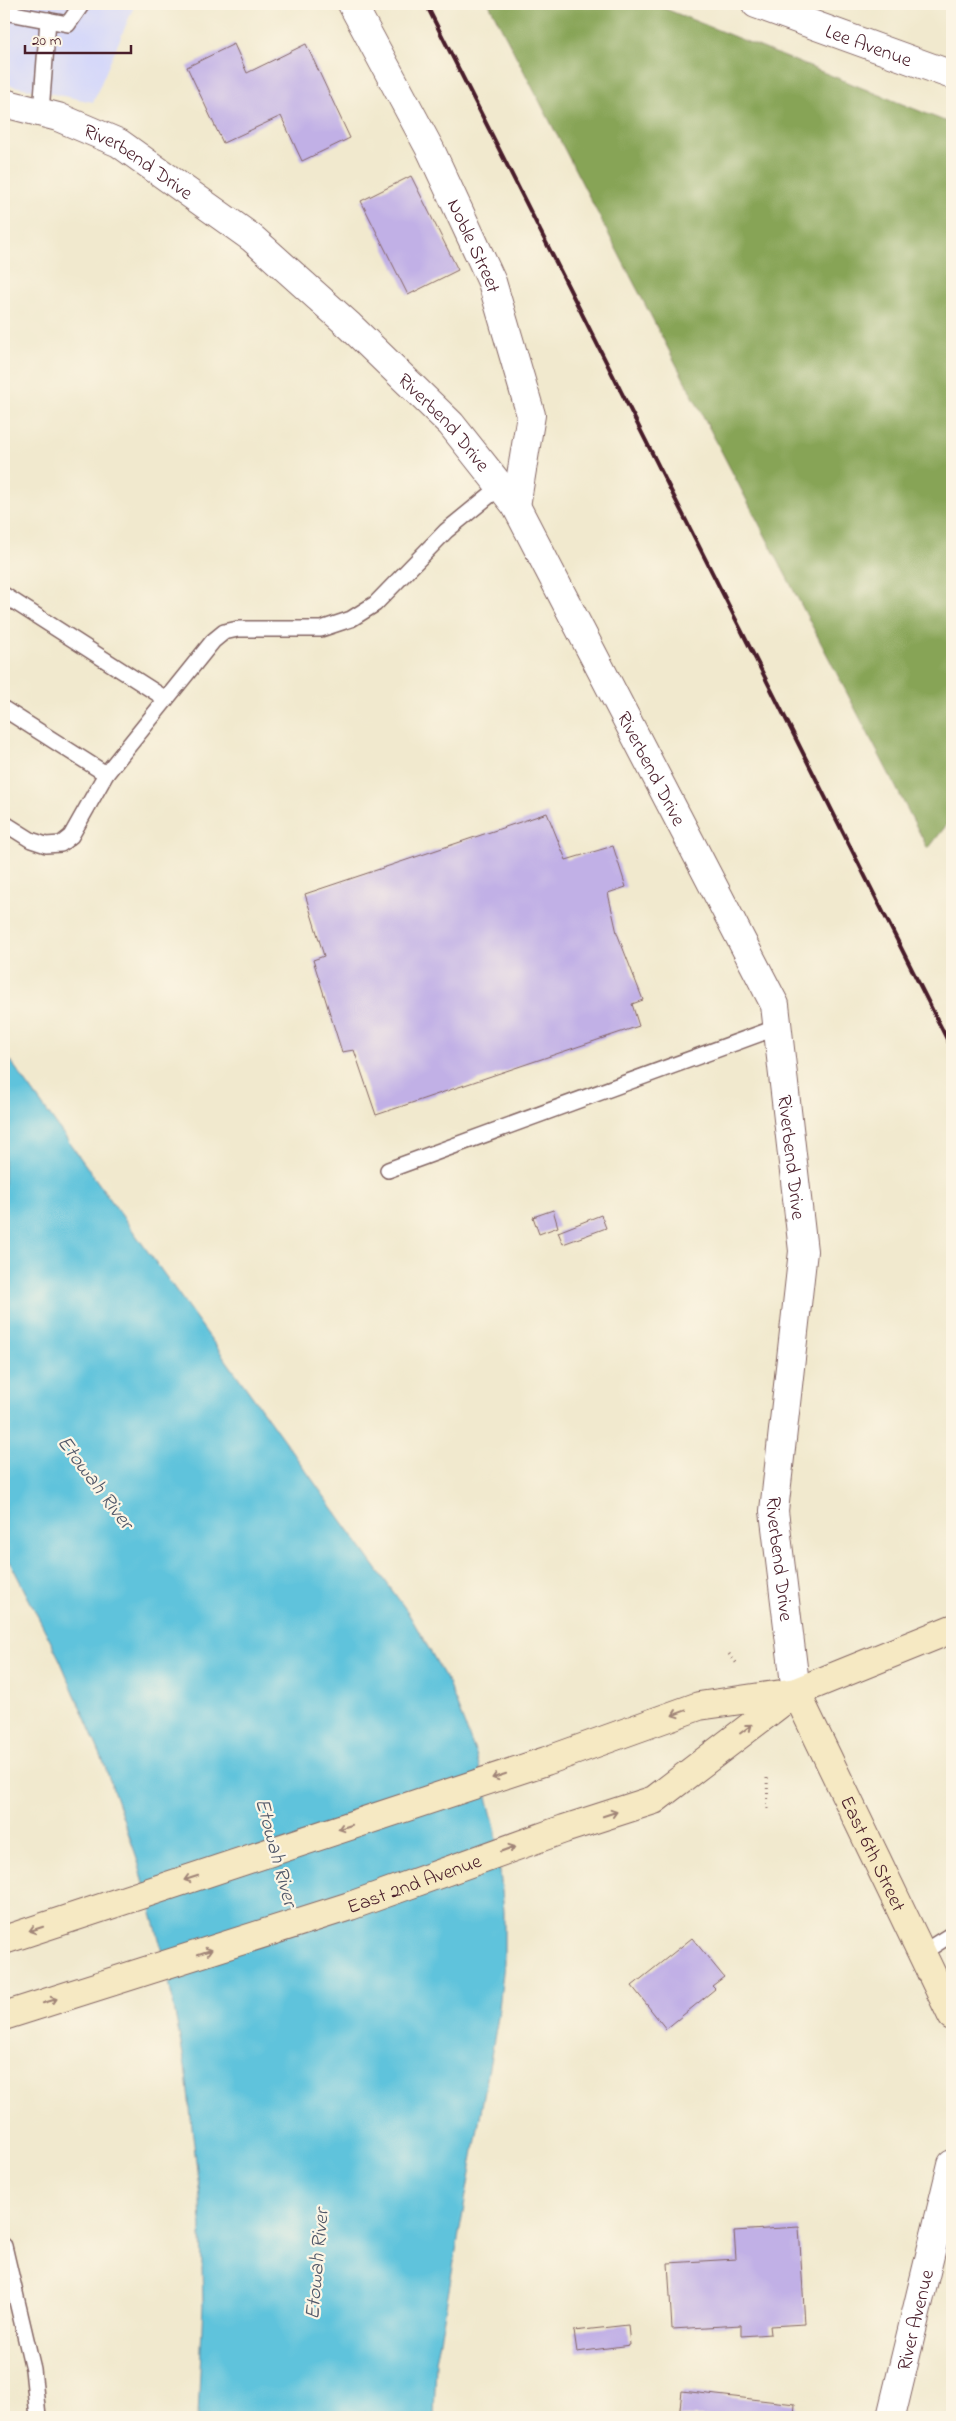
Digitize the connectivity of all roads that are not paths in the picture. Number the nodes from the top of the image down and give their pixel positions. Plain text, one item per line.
1 (82, 4) edge
2 (352, 4) edge
3 (756, 4) edge
4 (4, 12) edge
5 (48, 20) junction
6 (952, 75) edge
7 (4, 104) edge
8 (41, 112) junction
9 (509, 496) junction
10 (4, 595) edge
11 (166, 699) junction
12 (4, 709) edge
13 (106, 774) junction
14 (4, 823) edge
15 (778, 1027) junction
16 (388, 1170) dead end
17 (952, 1629) edge
18 (796, 1692) junction
19 (952, 1934) edge
20 (4, 1940) edge
21 (922, 1953) junction
22 (4, 2016) edge
23 (952, 2016) edge
24 (952, 2164) edge
25 (4, 2246) edge
26 (38, 2417) edge
27 (891, 2417) edge

1 - 5 lane
2 - 9 street, Noble Street
3 - 6 street, Lee Avenue
4 - 5 lane
5 - 8 lane
7 - 8 street, Riverbend Drive
8 - 9 street, Riverbend Drive
9 - 11 lane
9 - 15 street, Riverbend Drive
10 - 11 lane
11 - 13 lane
12 - 13 lane
13 - 14 lane
15 - 16 lane
15 - 18 street, Riverbend Drive
17 - 18 main road, East 2nd Avenue
18 -> 20 main road, East 2nd Avenue
18 - 21 main road, East 6th Street
22 -> 18 main road, East 2nd Avenue
19 - 21 lane
21 - 23 main road, East 6th Street
24 - 27 street, River Avenue
25 - 26 lane

